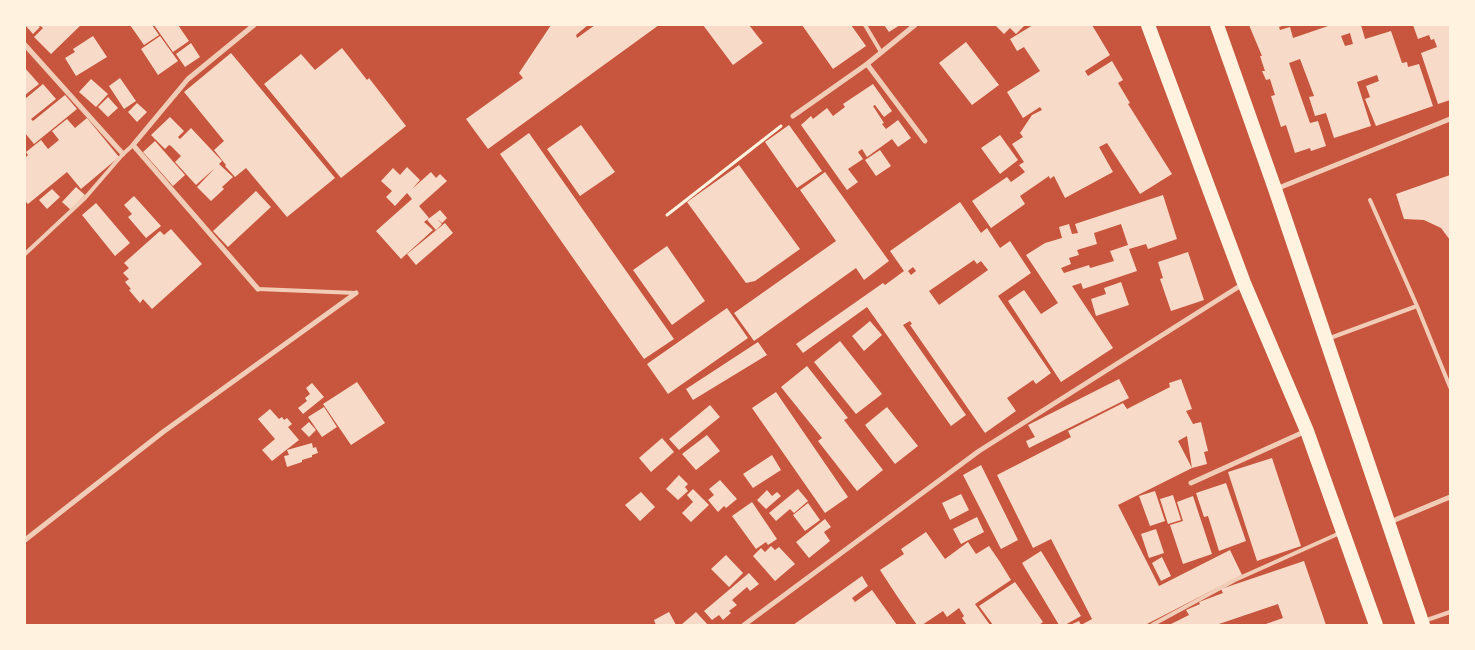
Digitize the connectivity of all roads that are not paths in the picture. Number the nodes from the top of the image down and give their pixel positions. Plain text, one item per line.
1 (254, 25) edge
2 (865, 25) edge
3 (915, 25) edge
4 (1148, 25) edge
5 (1218, 25) edge
6 (25, 45) edge
7 (881, 52) junction
8 (867, 64) junction
9 (793, 116) road end
10 (1450, 119) edge
11 (925, 141) dead end
12 (133, 145) junction
13 (123, 154) junction
14 (1275, 190) junction
15 (1370, 200) dead end
16 (25, 254) edge
17 (1244, 283) junction
18 (258, 289) joint
19 (356, 293) joint
20 (1417, 306) junction
21 (1325, 339) junction
22 (1450, 387) edge
23 (1307, 431) junction
24 (1191, 483) dead end
25 (1450, 497) edge
26 (1387, 523) junction
27 (1342, 532) junction
28 (25, 540) edge
29 (1450, 612) edge
30 (1422, 623) edge
31 (744, 625) edge
32 (1152, 625) edge
33 (1376, 625) edge

1 - 12 street
2 - 7 lane
3 - 7 street
4 - 17 highway
5 - 14 highway
6 - 13 street
7 - 8 street
8 - 9 street
8 - 11 street
10 - 14 street
12 - 13 lane
12 - 18 street
13 - 16 lane
14 - 21 highway
15 - 20 lane
17 - 23 highway
17 - 31 street
18 - 19 lane
19 - 28 street
20 - 21 lane
20 - 22 lane
21 - 26 highway
23 - 24 street
23 - 27 highway
25 - 26 street
26 - 30 highway
27 - 32 lane
27 - 33 highway
29 - 30 lane

